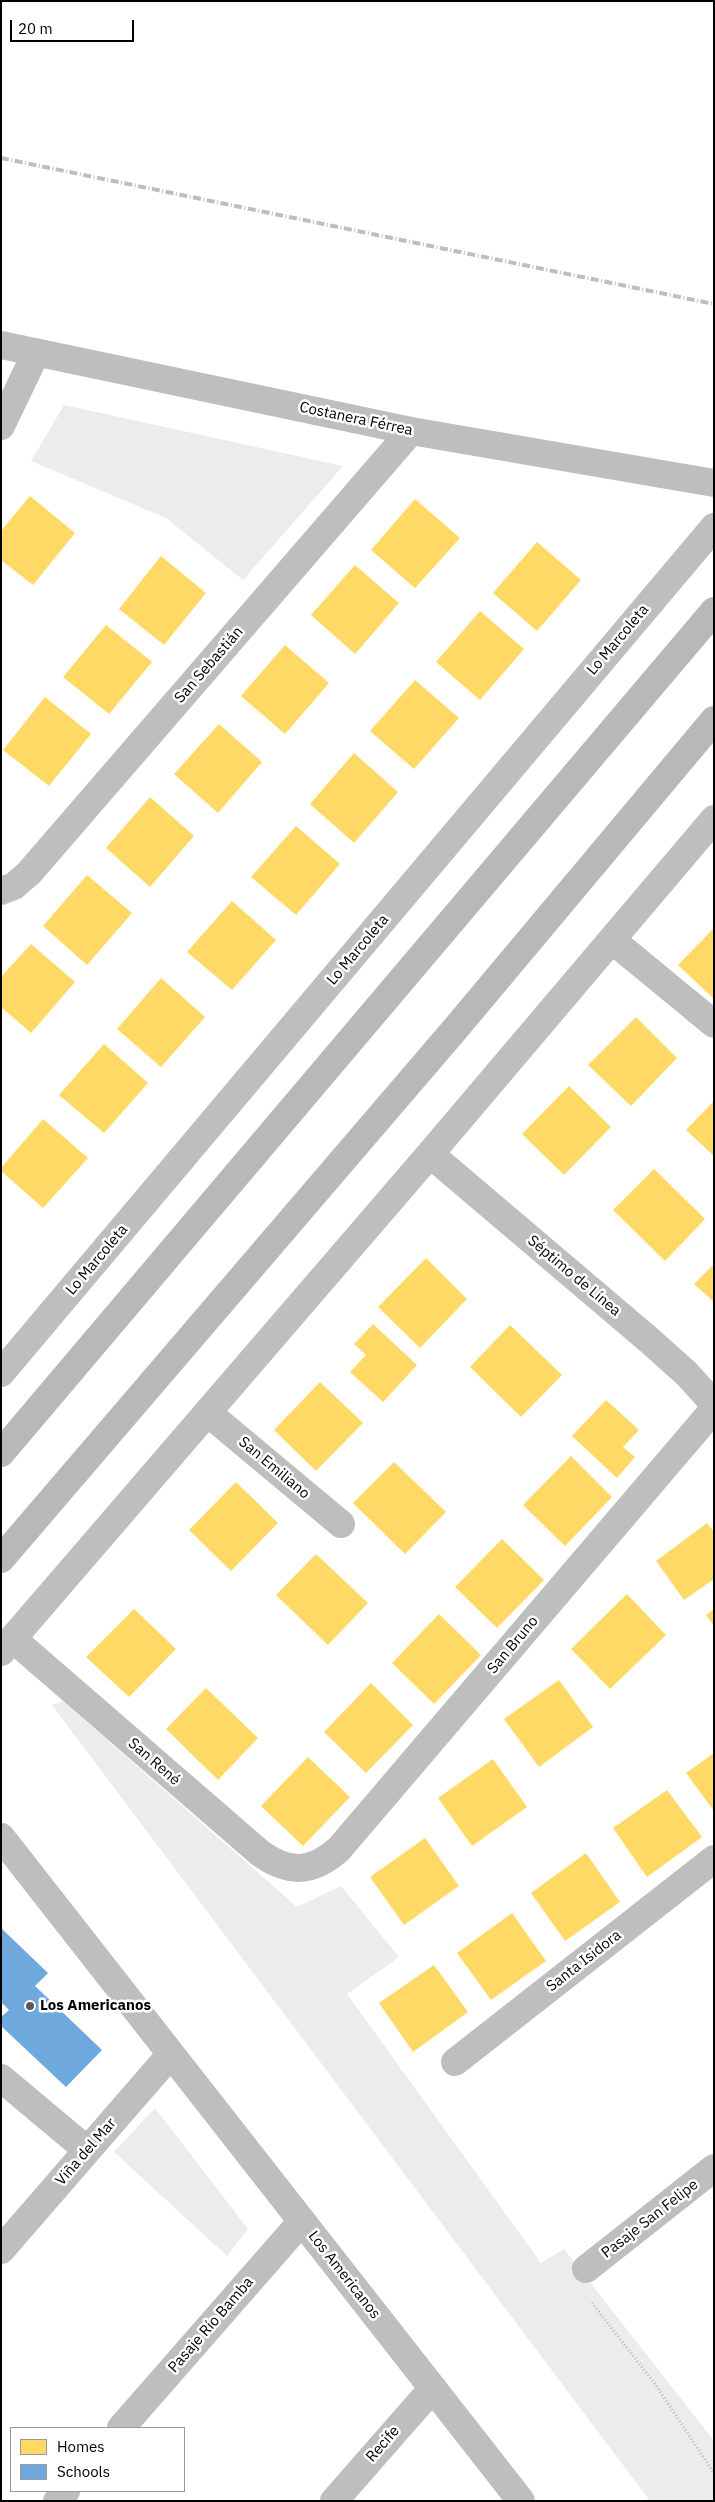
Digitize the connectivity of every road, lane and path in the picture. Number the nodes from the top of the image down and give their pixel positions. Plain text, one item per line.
1 (1, 345) edge
2 (36, 353) junction
3 (1, 426) edge
4 (411, 431) junction
5 (714, 483) edge
6 (714, 527) edge
7 (714, 611) edge
8 (714, 720) edge
9 (714, 819) edge
10 (1, 891) edge
11 (612, 940) junction
12 (714, 1024) edge
13 (430, 1154) junction
14 (1, 1373) edge
15 (714, 1404) edge
16 (714, 1409) edge
17 (208, 1413) junction
18 (1, 1453) edge
19 (341, 1524) dead end
20 (1, 1559) edge
21 (7, 1646) edge
22 (1, 1837) edge
23 (714, 1859) edge
24 (303, 1868) joint
25 (171, 2054) junction
26 (455, 2062) dead end
27 (1, 2078) edge
28 (87, 2150) junction
29 (714, 2168) edge
30 (302, 2221) junction
31 (1, 2250) edge
32 (586, 2269) joint
33 (433, 2388) junction
34 (122, 2427) edge
35 (714, 2473) edge
36 (334, 2501) edge
37 (521, 2501) edge

1 - 2 street, Costanera Férrea
2 - 3 street
2 - 4 street, Costanera Férrea
4 - 5 street, Costanera Férrea
4 - 10 street, San Sebastián
6 - 14 street, Lo Marcoleta
7 - 18 main road
8 - 20 main road
9 - 11 street
11 - 12 street
11 - 13 street
13 - 15 street, Séptimo de Línea
13 - 17 street
16 - 24 street, San Bruno
17 - 19 street, San Emiliano
17 - 21 street
21 - 24 street, San René
22 - 25 street, Los Americanos
23 - 26 street, Santa Isidora
25 - 28 street, Viña del Mar
25 - 30 street, Los Americanos
27 - 28 street
28 - 31 street, Viña del Mar
29 - 32 street, Pasaje San Felipe
30 - 33 street, Los Americanos
30 - 34 street, Pasaje Río Bamba
32 - 35 path
33 - 36 street, Recife
33 - 37 street, Los Americanos

